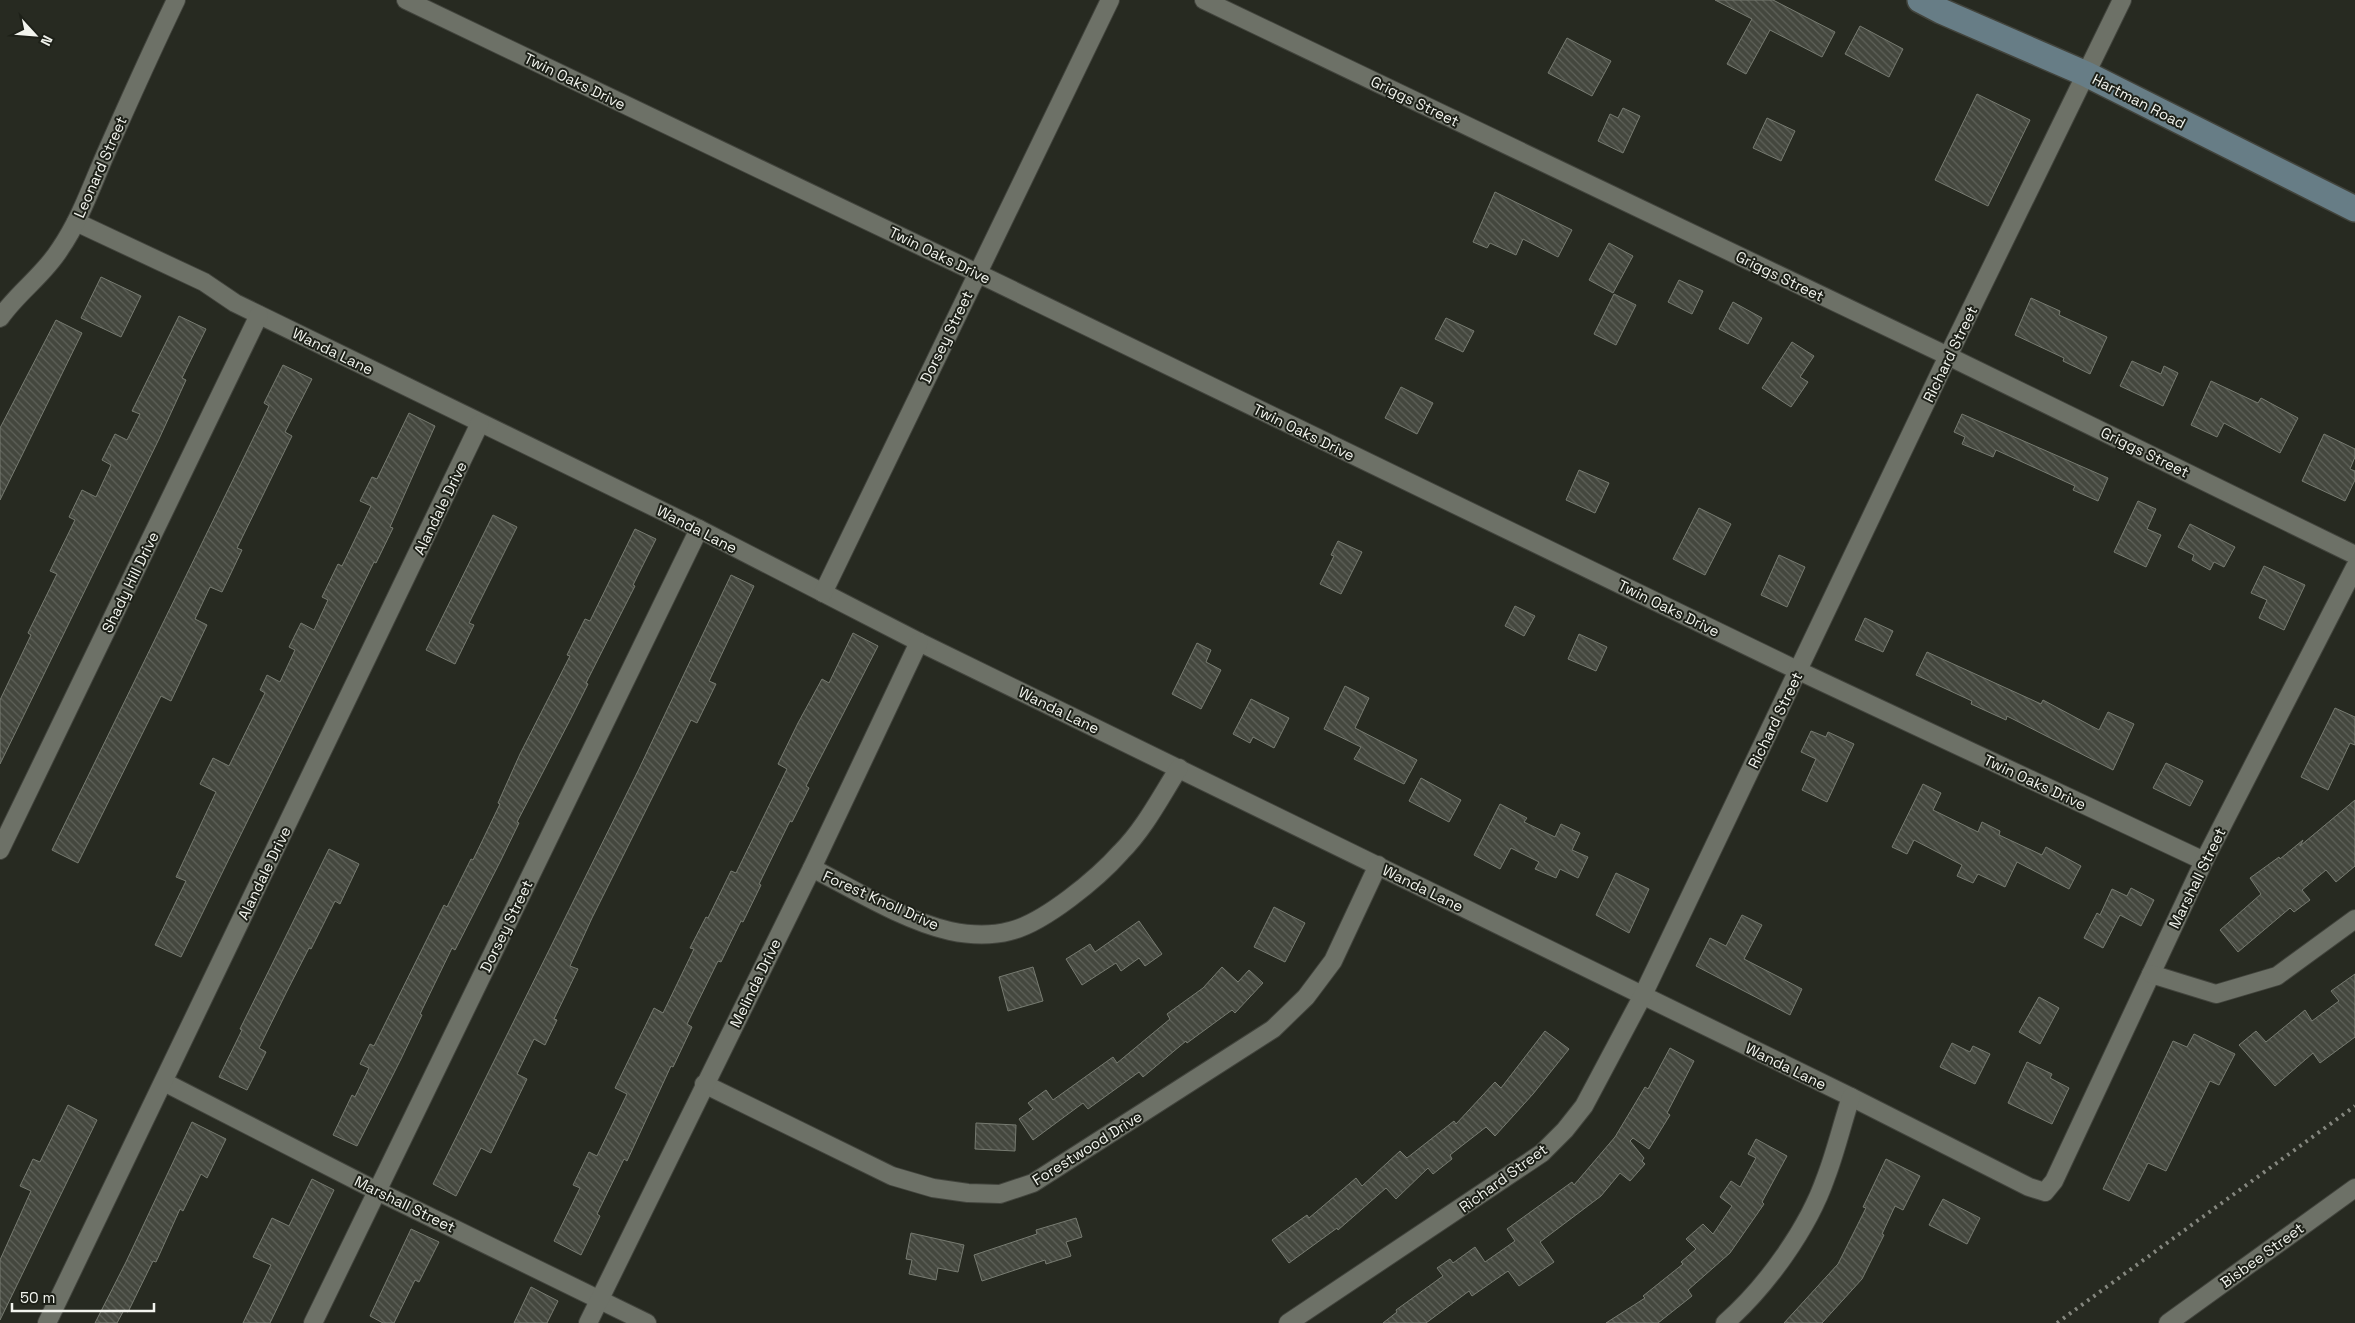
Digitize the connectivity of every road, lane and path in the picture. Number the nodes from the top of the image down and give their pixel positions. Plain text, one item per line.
1 (176, 0) edge
2 (406, 0) edge
3 (1110, 0) edge
4 (1204, 0) edge
5 (1920, 0) edge
6 (2122, 0) edge
7 (2086, 74) junction
8 (2355, 209) edge
9 (76, 222) junction
10 (977, 273) junction
11 (259, 314) junction
12 (0, 318) edge
13 (1948, 356) junction
14 (480, 423) junction
15 (699, 529) junction
16 (2355, 554) edge
17 (2355, 567) edge
18 (823, 593) junction
19 (919, 642) junction
20 (1799, 671) junction
21 (1179, 768) junction
22 (0, 850) edge
23 (2204, 861) junction
24 (1378, 865) junction
25 (812, 868) junction
26 (2355, 919) edge
27 (2151, 974) junction
28 (1642, 997) junction
29 (164, 1082) junction
30 (704, 1084) junction
31 (1850, 1097) junction
32 (2355, 1188) edge
33 (376, 1191) junction
34 (2045, 1192) joint
35 (599, 1300) junction
36 (47, 1323) edge
37 (313, 1323) edge
38 (588, 1323) edge
39 (647, 1323) edge
40 (1288, 1323) edge
41 (1725, 1323) edge
42 (2168, 1323) edge

1 - 9 street, Leonard Street
2 - 10 street, Twin Oaks Drive
3 - 10 street, Dorsey Street
4 - 13 street, Griggs Street
5 - 7 street, Hartman Road
6 - 7 street, Richard Street
7 - 8 street, Hartman Road
7 - 13 street, Richard Street
9 - 11 street, Wanda Lane
9 - 12 street, Leonard Street
10 - 18 street, Dorsey Street
10 - 20 street, Twin Oaks Drive
11 - 14 street, Wanda Lane
11 - 22 street, Shady Hill Drive
13 - 16 street, Griggs Street
13 - 20 street, Richard Street
14 - 15 street, Wanda Lane
14 - 29 street, Alandale Drive
15 - 18 street, Wanda Lane
15 - 33 street, Dorsey Street
17 - 23 street, Marshall Street
18 - 19 street, Wanda Lane
19 - 21 street, Wanda Lane
19 - 25 street, Melinda Drive
20 - 23 street, Twin Oaks Drive
20 - 28 street, Richard Street
21 - 24 street, Wanda Lane
21 - 25 street, Forest Knoll Drive
23 - 27 street, Marshall Street
24 - 28 street, Wanda Lane
24 - 30 street, Forestwood Drive
25 - 30 street, Melinda Drive
26 - 27 street
27 - 34 street, Marshall Street
28 - 31 street, Wanda Lane
28 - 40 street, Richard Street
29 - 33 street, Marshall Street
29 - 36 street, Alandale Drive
30 - 35 street, Melinda Drive
31 - 34 street, Wanda Lane
31 - 41 street
32 - 42 street, Bisbee Street
33 - 35 street, Marshall Street
33 - 37 street, Dorsey Street
35 - 38 street, Melinda Drive
35 - 39 street, Marshall Street

